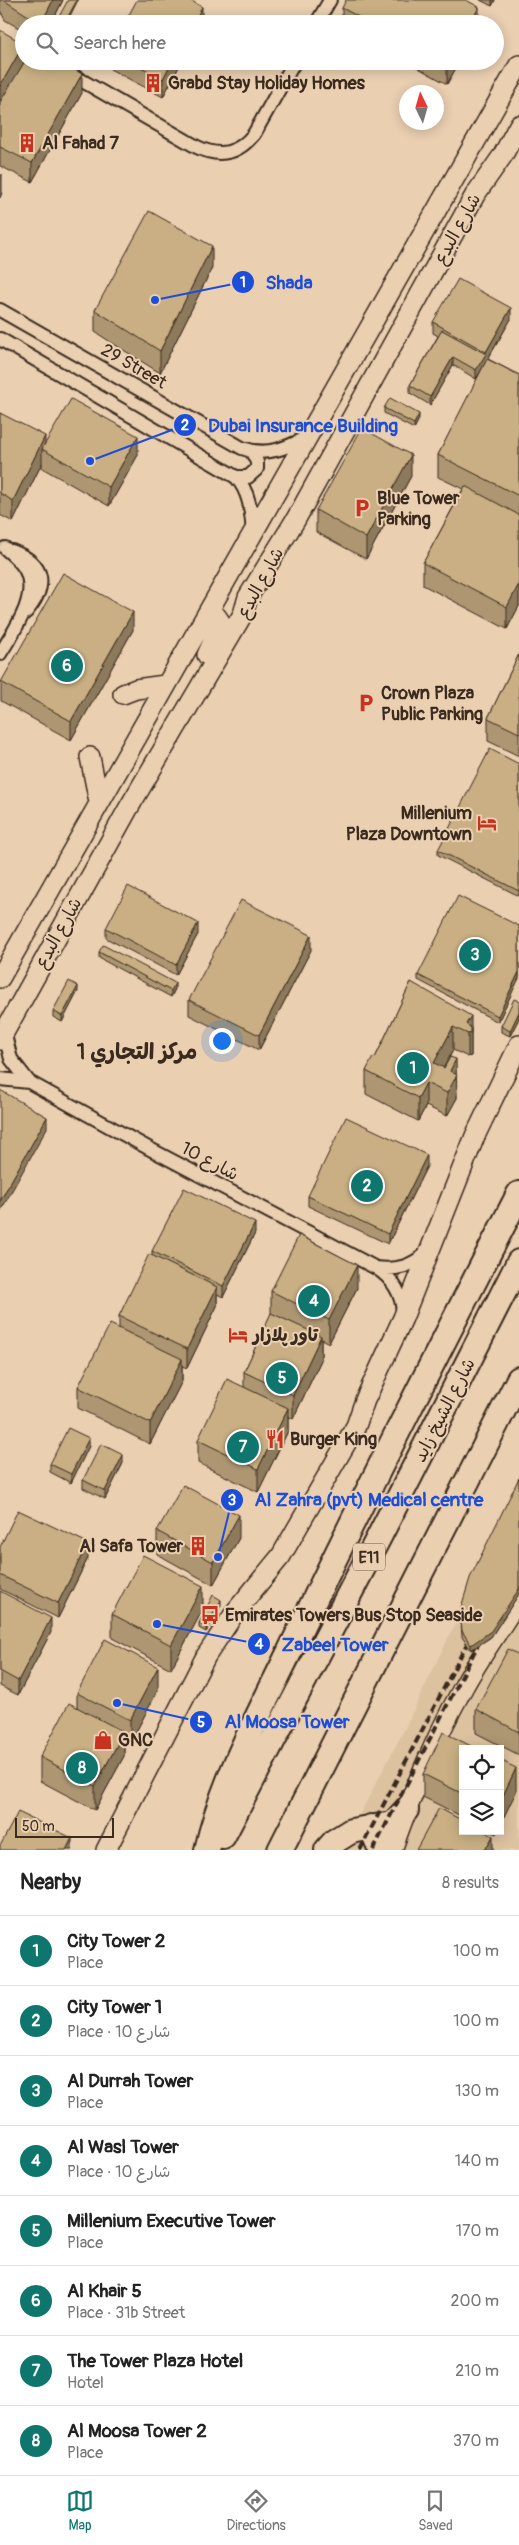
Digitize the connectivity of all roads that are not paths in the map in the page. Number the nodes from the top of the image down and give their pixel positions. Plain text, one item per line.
1 (330, 0) edge
2 (321, 15) edge
3 (519, 65) edge
4 (64, 70) edge
5 (290, 70) edge
6 (519, 125) edge
7 (0, 310) edge
8 (0, 339) edge
9 (308, 437) junction
10 (252, 452) junction
11 (236, 477) junction
12 (253, 532) junction
13 (2, 547) edge
14 (209, 614) junction
15 (0, 654) edge
16 (203, 679) junction
17 (165, 686) junction
18 (123, 694) dead end
19 (90, 757) dead end
20 (100, 802) junction
21 (0, 978) edge
22 (2, 1036) edge
23 (519, 1045) edge
24 (0, 1079) edge
25 (29, 1082) junction
26 (519, 1194) edge
27 (431, 1249) junction
28 (519, 1262) edge
29 (376, 1268) junction
30 (403, 1318) junction
31 (519, 1379) edge
32 (519, 1598) edge
33 (406, 1810) junction
34 (371, 1828) junction
35 (106, 1850) edge
36 (207, 1850) edge
37 (215, 1850) edge
38 (280, 1850) edge
39 (327, 1850) edge
40 (381, 1850) edge
41 (392, 1850) edge

1 - 2 street
3 - 9 main road, شارع البدع
4 - 5 street
6 - 16 main road, شارع البدع
7 - 10 street, 29 Street
8 - 11 street
9 - 10 street
9 - 12 main road, شارع البدع
10 - 11 street
11 - 12 street
12 - 14 main road, شارع البدع
13 - 15 street
14 - 16 main road
14 - 17 main road, شارع البدع
16 - 22 main road, شارع البدع
17 - 18 main road
17 - 20 main road, شارع البدع
19 - 20 main road
20 - 21 main road, شارع البدع
22 - 25 street, شارع 10
23 - 27 main road
24 - 25 street, شارع 10
25 - 29 street, شارع 10
26 - 36 highway
27 - 29 street, شارع 10
27 - 30 main road
28 - 37 highway, شارع الشيخ زايد / E11
29 - 30 street, شارع 10
30 - 35 main road
31 - 38 highway
32 - 33 main road
33 - 34 highway
33 - 41 main road
34 - 39 highway
34 - 40 highway

